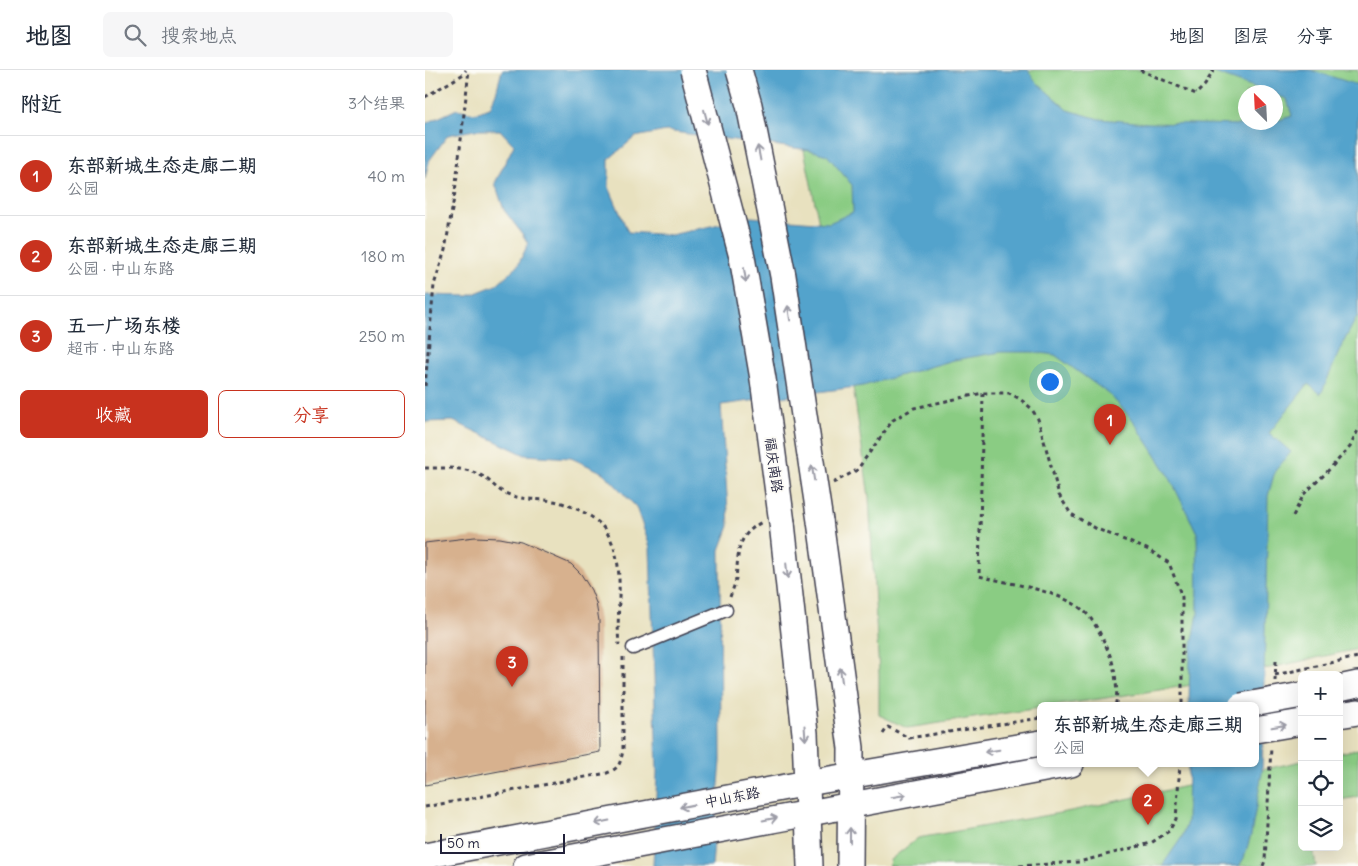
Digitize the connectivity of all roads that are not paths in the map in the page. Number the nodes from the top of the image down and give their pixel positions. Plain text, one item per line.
1 (693, 70) edge
2 (739, 70) edge
3 (726, 610) road end
4 (633, 648) dead end
5 (1358, 684) edge
6 (1343, 687) edge
7 (1298, 696) edge
8 (1259, 703) edge
9 (1358, 712) edge
10 (1343, 714) edge
11 (1298, 724) edge
12 (1263, 737) edge
13 (1037, 744) edge
14 (1054, 767) edge
15 (851, 776) junction
16 (807, 783) junction
17 (851, 804) junction
18 (808, 812) junction
19 (425, 856) edge
20 (526, 866) edge
21 (810, 866) edge
22 (850, 866) edge

1 -> 16 main road, 福庆南路, bridge
15 -> 2 main road, bridge
3 - 4 street
5 - 6 main road
7 - 8 main road, bridge
9 - 10 main road
12 -> 11 main road, bridge
13 -> 15 main road, 中山东路
17 -> 14 main road, 中山东路
15 - 16 main road, 中山东路
15 - 17 main road
16 - 18 main road, 福庆南路
16 -> 19 main road, 中山东路
17 - 18 main road, 中山东路
22 -> 17 main road
20 -> 18 main road, 中山东路
18 - 21 main road, 福庆南路

